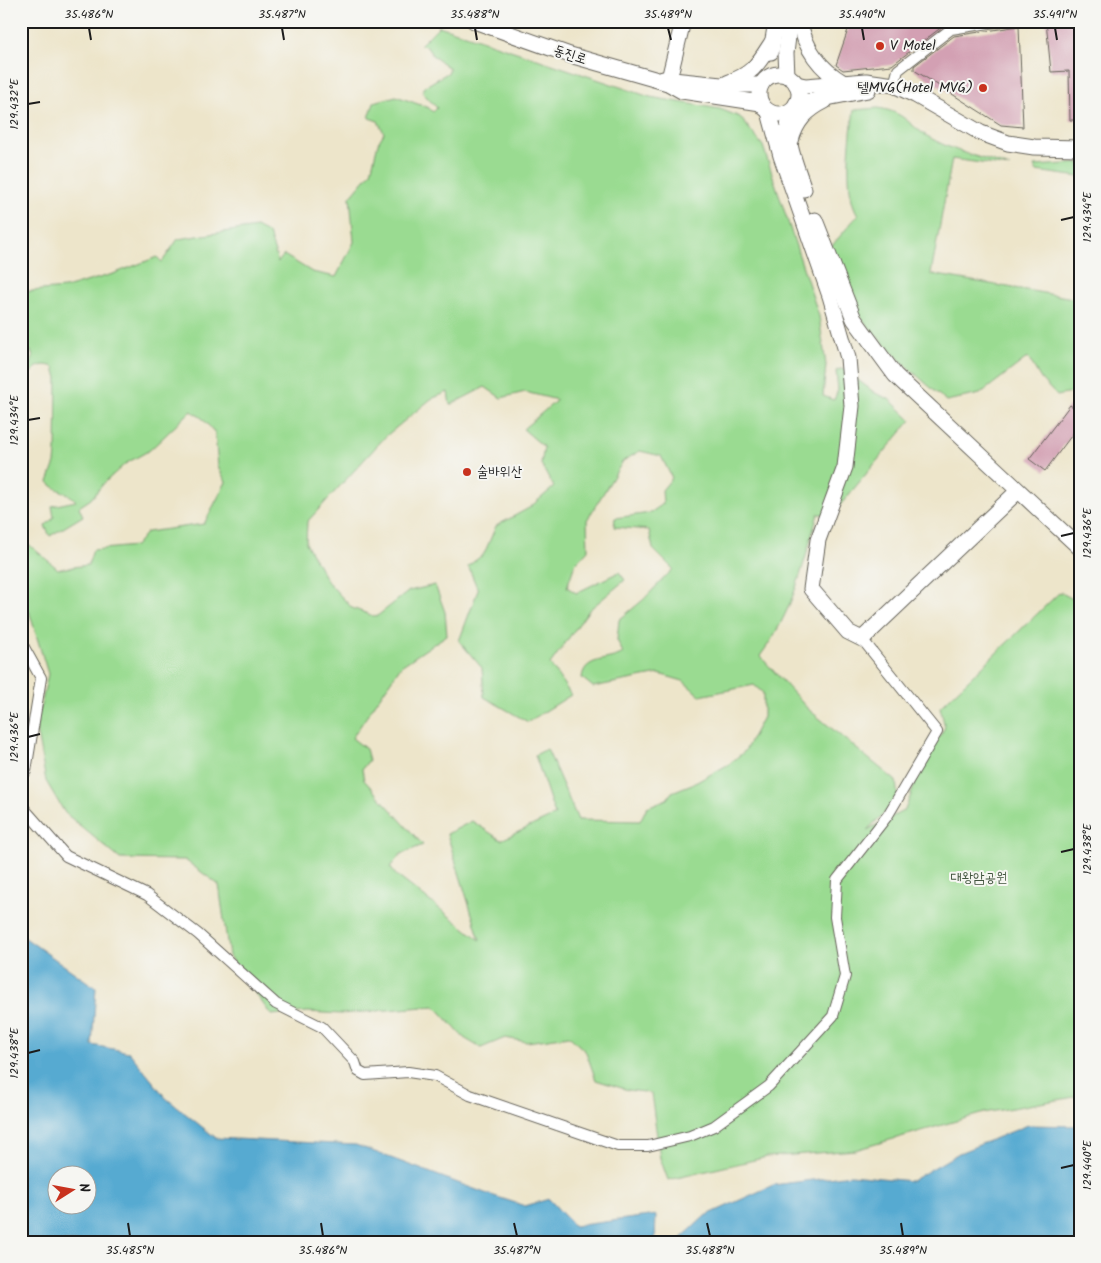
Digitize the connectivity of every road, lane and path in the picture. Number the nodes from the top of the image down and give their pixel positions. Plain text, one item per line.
1 (474, 21) edge
2 (683, 21) edge
3 (776, 21) edge
4 (790, 21) edge
5 (800, 21) edge
6 (1001, 21) edge
7 (952, 25) edge
8 (772, 42) junction
9 (664, 80) junction
10 (791, 80) junction
11 (764, 82) junction
12 (721, 85) junction
13 (886, 85) junction
14 (841, 89) junction
15 (765, 107) junction
16 (793, 107) junction
17 (789, 147) junction
18 (1080, 148) edge
19 (1018, 491) junction
20 (1080, 548) edge
21 (862, 639) junction
22 (21, 642) edge
23 (21, 778) edge
24 (21, 805) edge

1 - 9 street, 동진로
2 - 9 street
3 - 8 street
4 - 10 street
5 - 14 street
6 - 7 street
7 - 13 street
8 - 11 street
8 - 12 street
9 - 12 street
9 - 15 street
10 - 11 street
10 - 14 street
10 - 16 street
11 - 12 street
11 - 15 street
13 - 14 street
13 - 18 street
14 - 16 street
14 - 17 street
15 - 16 street
15 - 21 street
16 - 17 street
17 - 19 street
19 - 20 street
19 - 21 street
21 - 24 street
22 - 23 street

